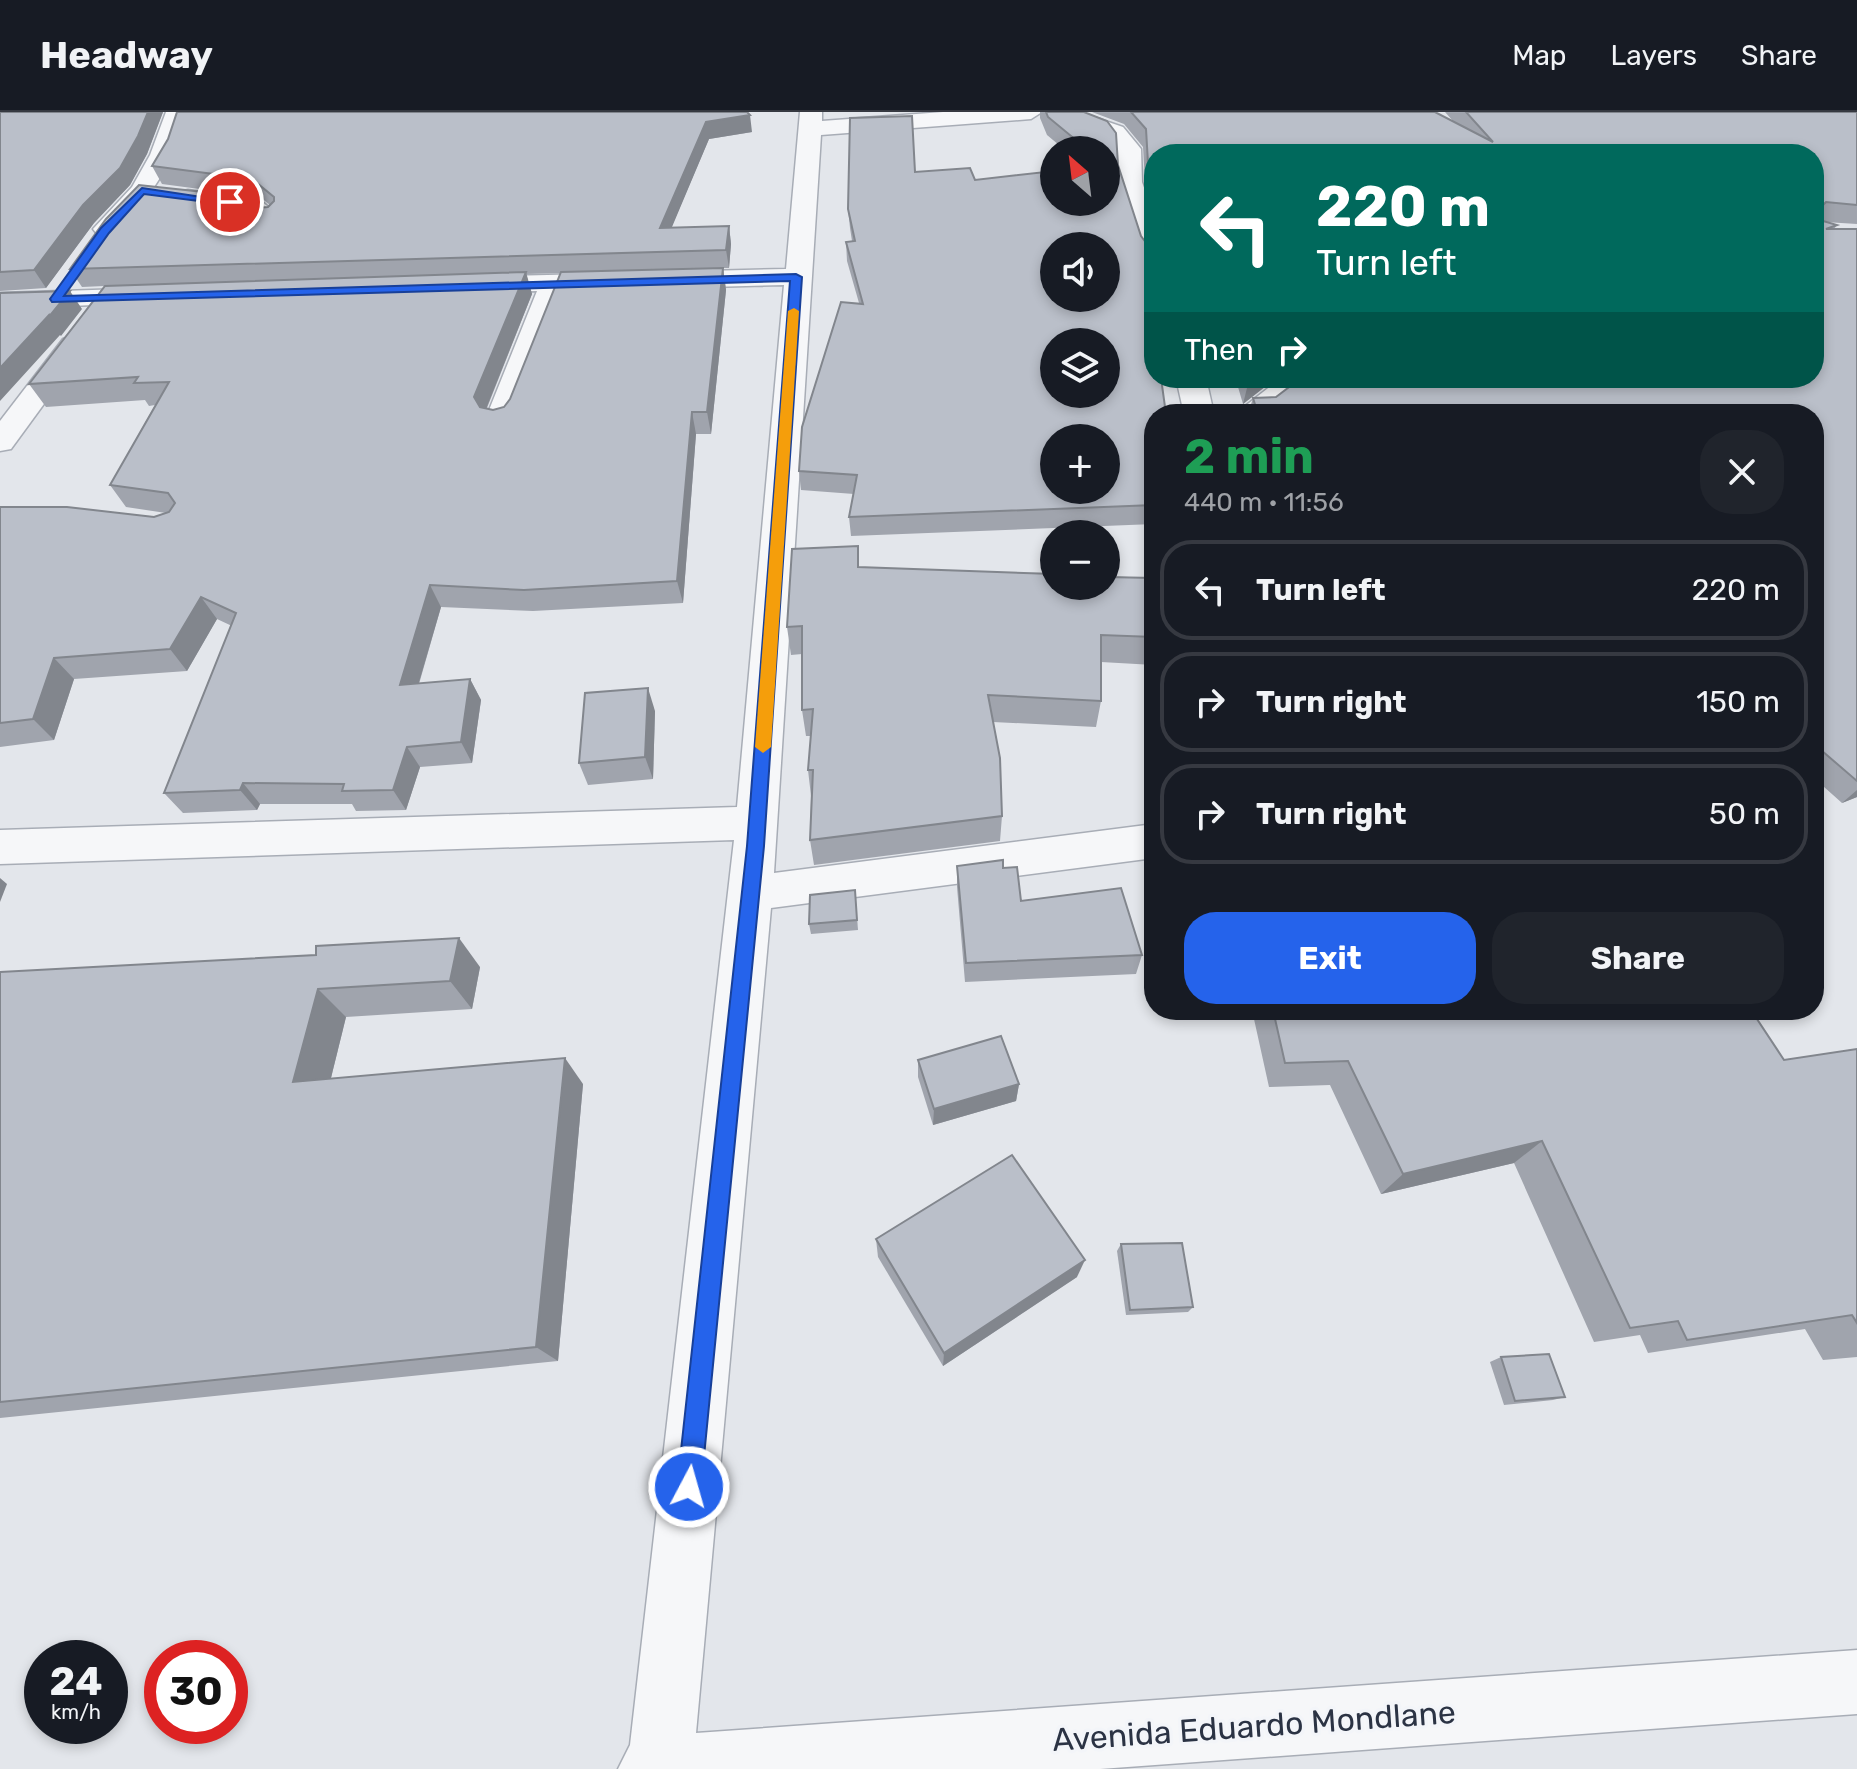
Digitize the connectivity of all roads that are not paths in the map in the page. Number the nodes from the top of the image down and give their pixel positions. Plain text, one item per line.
1 (177, 112) edge
2 (1031, 112) edge
3 (1051, 112) edge
4 (810, 120) edge
5 (142, 191) junction
6 (267, 217) edge
7 (1144, 224) edge
8 (88, 253) edge
9 (72, 276) edge
10 (796, 277) junction
11 (554, 283) junction
12 (450, 285) edge
13 (186, 295) edge
14 (108, 298) junction
15 (56, 299) junction
16 (0, 301) edge
17 (1286, 388) edge
18 (1264, 404) edge
19 (500, 420) edge
20 (0, 442) edge
21 (757, 823) junction
22 (1144, 842) edge
23 (0, 847) edge
24 (751, 893) junction
25 (1857, 1682) edge
26 (651, 1769) edge
27 (660, 1769) edge

1 - 5 street
2 - 4 street
3 - 7 street
4 - 10 street
5 - 6 street
5 - 8 street
9 - 15 street
10 - 11 street
10 - 21 street
11 - 12 street
11 - 19 street
13 - 14 street
14 - 15 street
14 - 20 street
15 - 16 street
17 - 18 street
21 - 23 street
21 - 24 street
22 - 24 street
24 - 27 street
25 - 27 street, Avenida Eduardo Mondlane
26 - 27 street, Avenida Eduardo Mondlane

